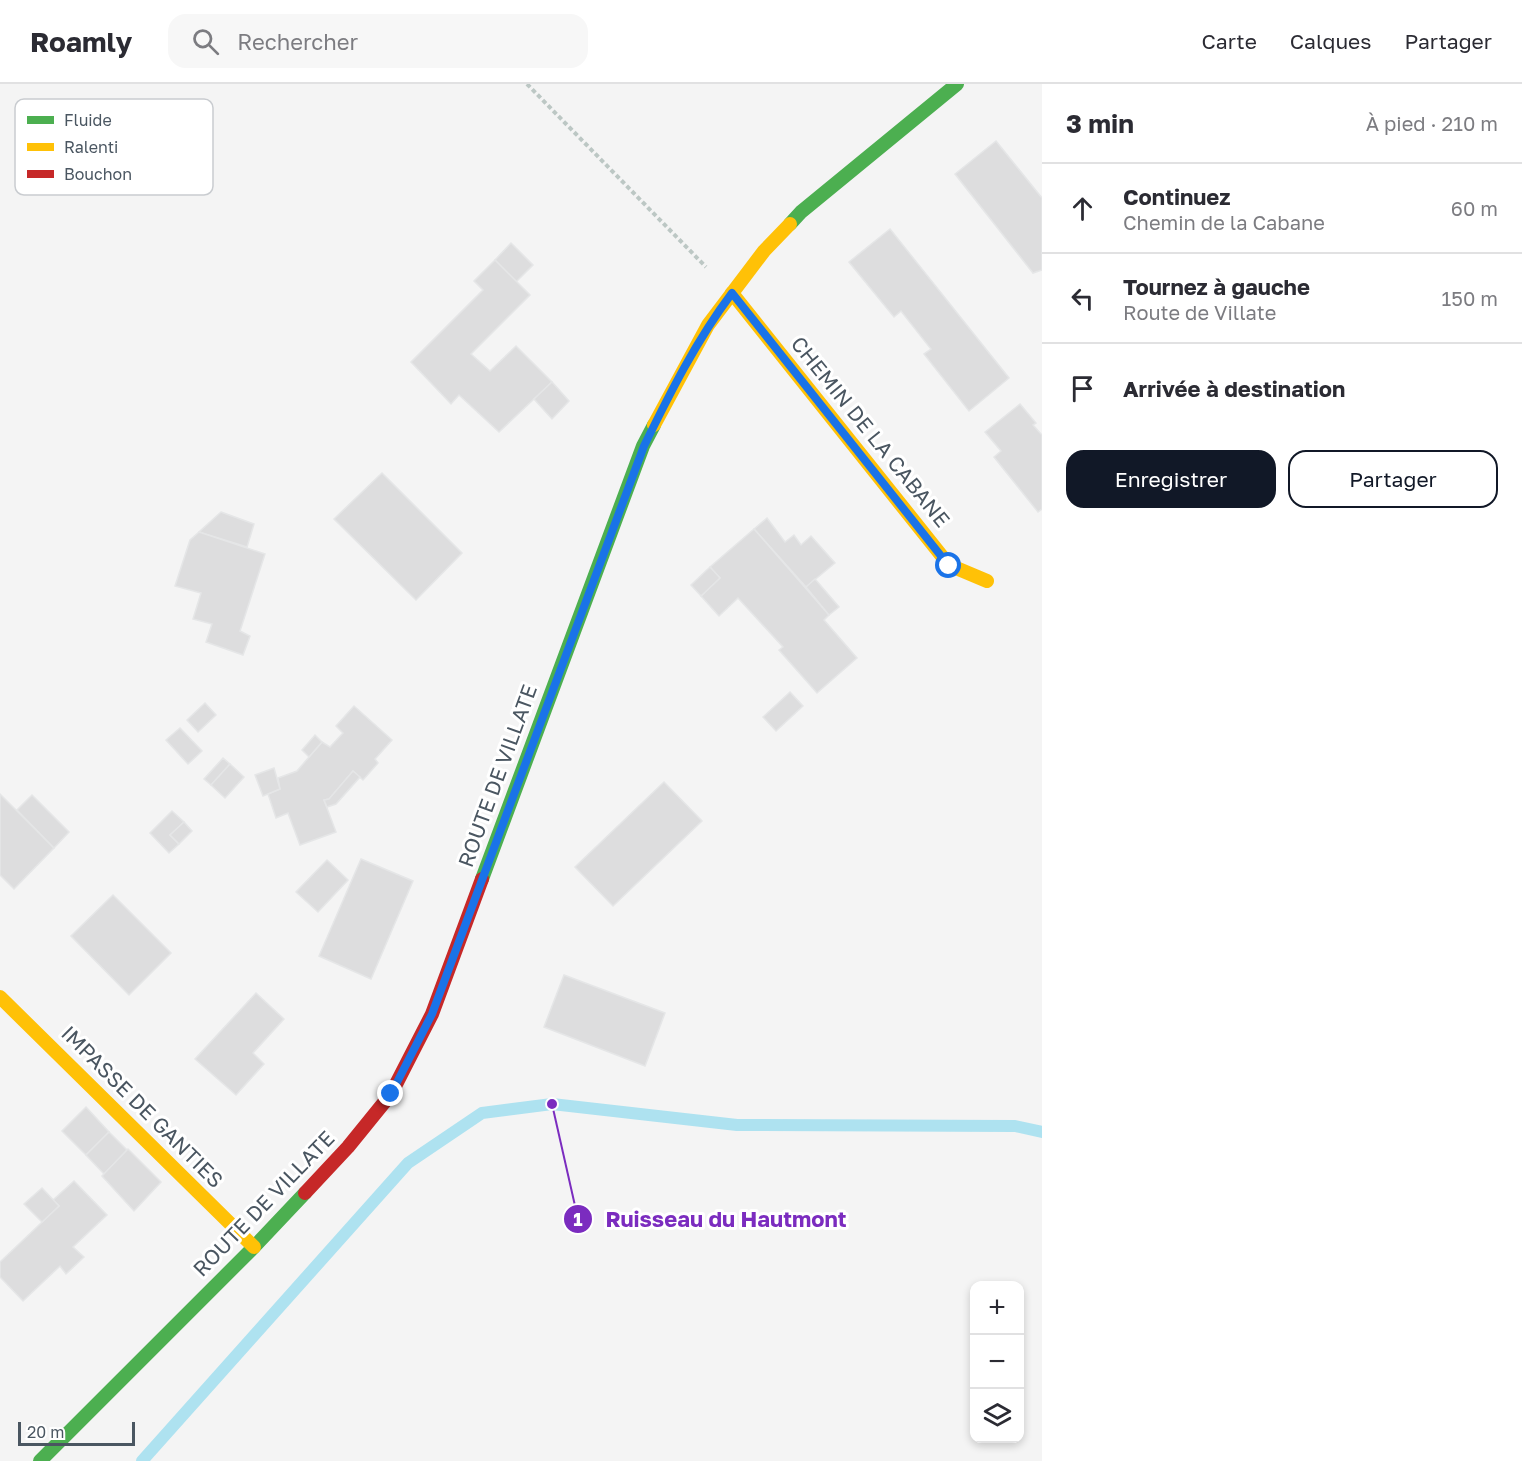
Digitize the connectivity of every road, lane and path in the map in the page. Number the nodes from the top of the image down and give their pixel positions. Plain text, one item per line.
1 (527, 84) edge
2 (957, 84) edge
3 (732, 293) junction
4 (987, 581) dead end
5 (0, 997) edge
6 (254, 1247) junction
7 (40, 1461) edge

1 - 3 path
2 - 3 street, ROUTE DE VILLATE
3 - 4 street, CHEMIN DE LA CABANE
3 - 6 street, ROUTE DE VILLATE
5 - 6 street, IMPASSE DE GANTIES
6 - 7 street, ROUTE DE VILLATE

